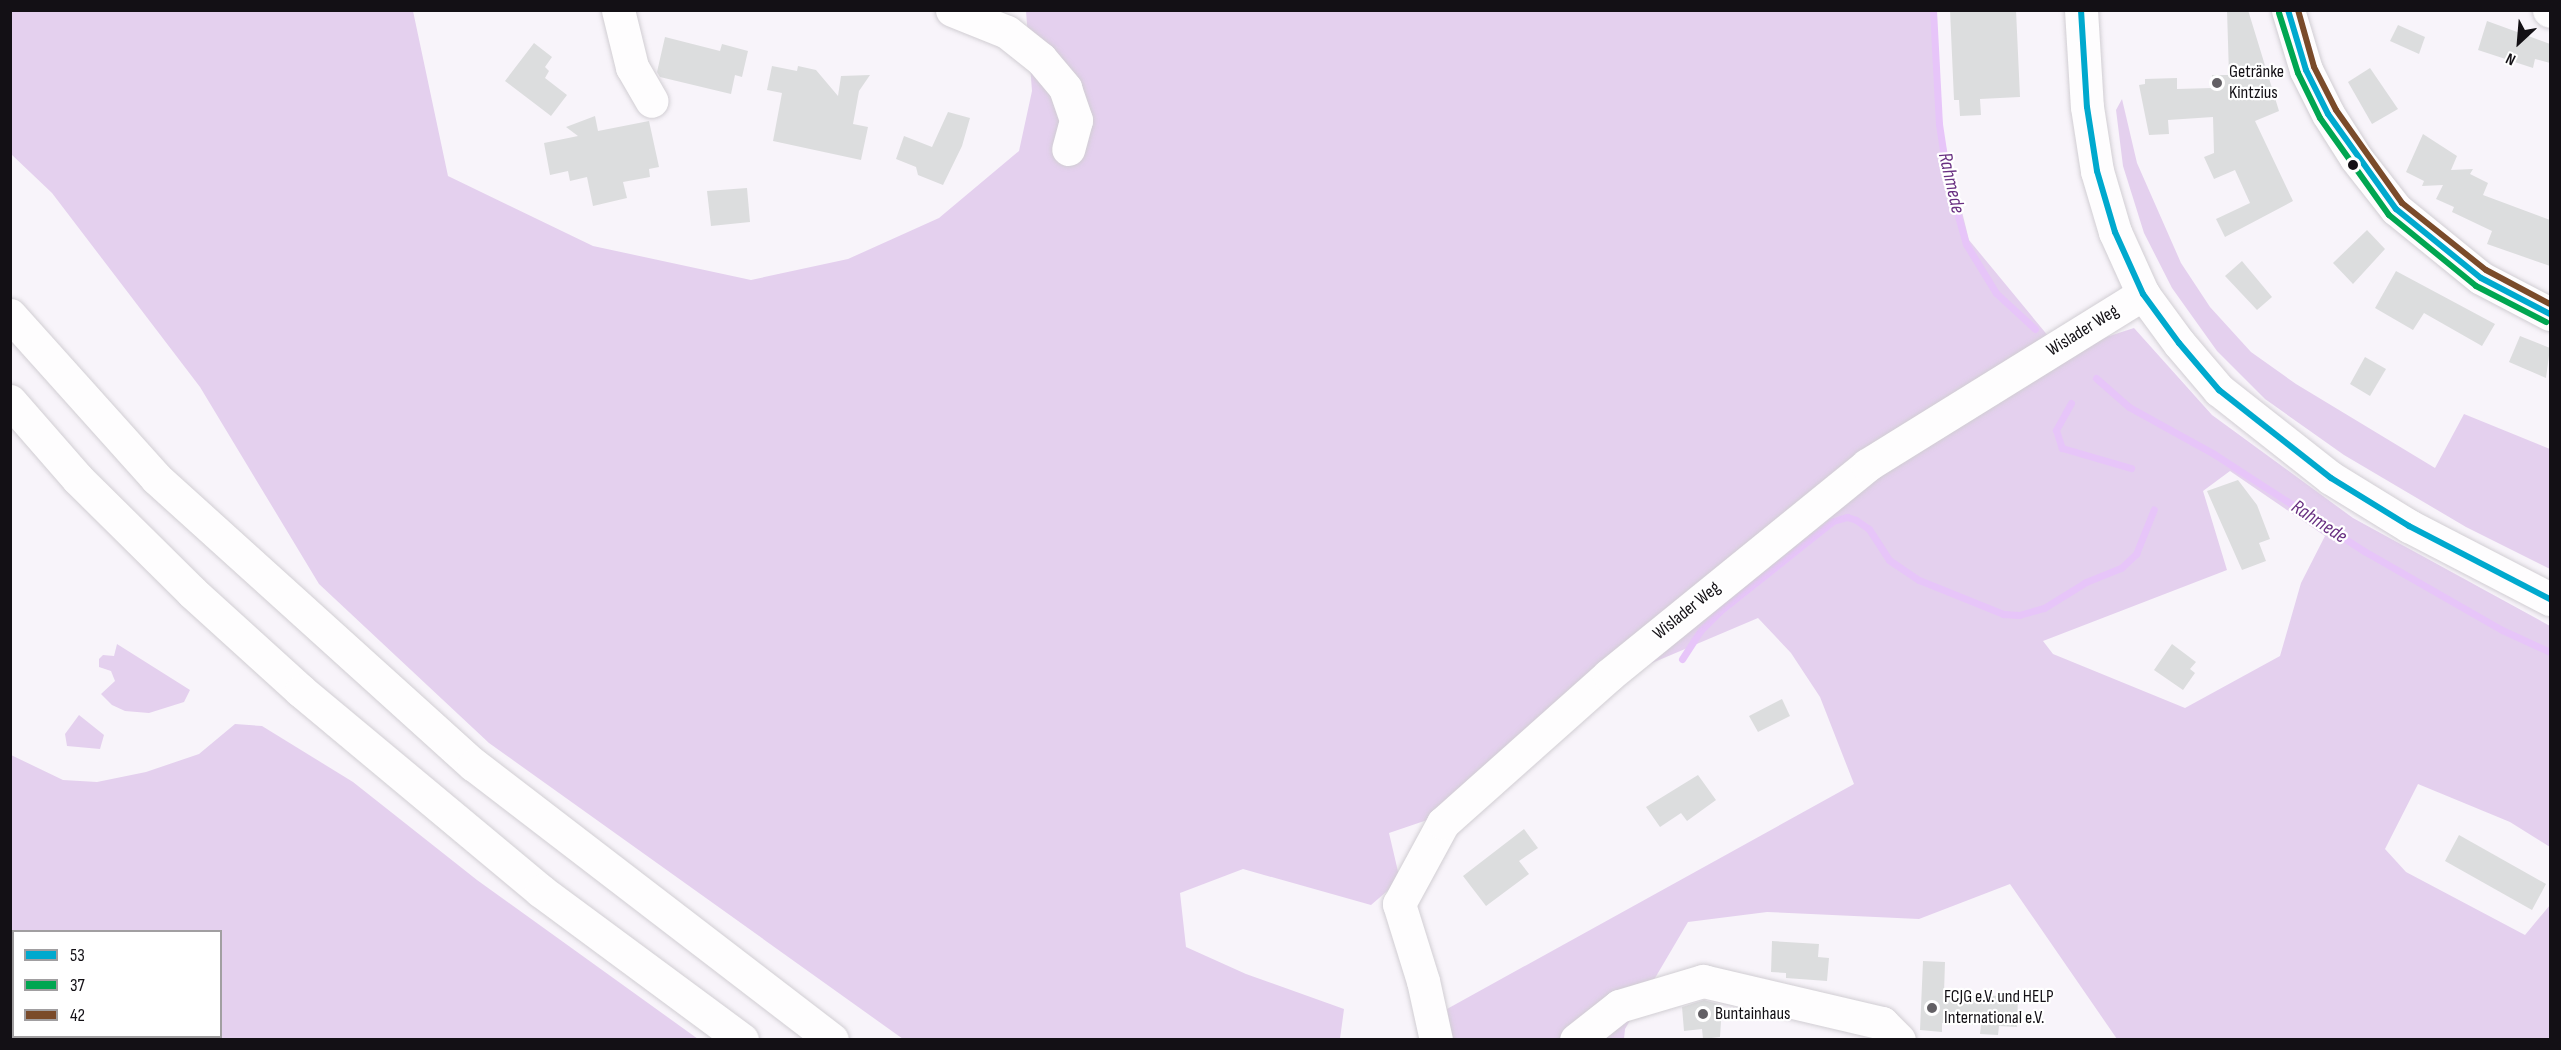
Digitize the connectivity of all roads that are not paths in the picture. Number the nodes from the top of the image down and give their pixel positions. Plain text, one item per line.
1 (618, 10) edge
2 (952, 10) edge
3 (2081, 10) edge
4 (2288, 10) edge
5 (652, 101) dead end
6 (1068, 149) dead end
7 (2143, 294) junction
8 (2550, 314) edge
9 (10, 315) edge
10 (10, 401) edge
11 (2550, 599) edge
12 (742, 1040) edge
13 (832, 1040) edge
14 (1436, 1040) edge
15 (1576, 1040) edge
16 (1899, 1040) edge

1 - 5 main road
2 - 6 main road
3 - 7 main road
4 - 8 main road
7 - 11 main road
7 - 14 main road, Wislader Weg
9 - 13 main road
10 - 12 main road
15 - 16 main road

